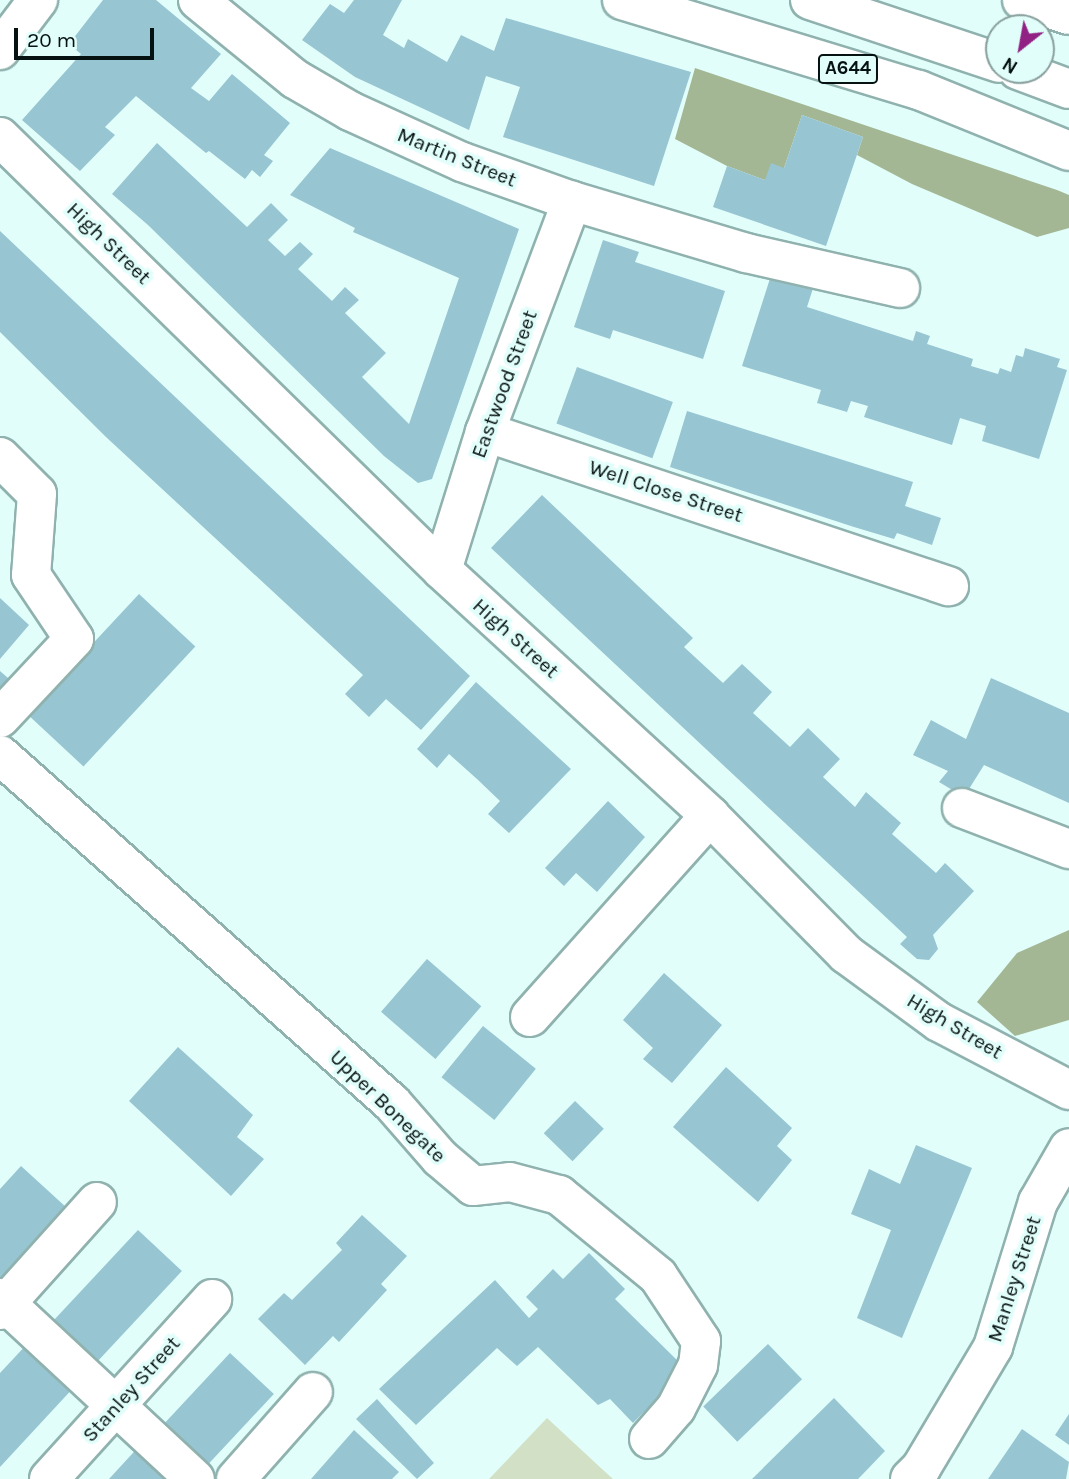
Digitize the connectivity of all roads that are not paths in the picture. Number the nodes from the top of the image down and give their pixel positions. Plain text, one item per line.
1 (37, 0) edge
2 (198, 0) edge
3 (622, 0) edge
4 (810, 0) edge
5 (1022, 0) edge
6 (1069, 15) edge
7 (0, 50) edge
8 (985, 58) edge
9 (0, 136) edge
10 (1069, 151) edge
11 (572, 201) junction
12 (900, 288) dead end
13 (485, 432) junction
14 (0, 457) edge
15 (442, 570) junction
16 (949, 586) dead end
17 (0, 718) edge
18 (0, 755) edge
19 (962, 808) dead end
20 (710, 816) junction
21 (1069, 849) edge
22 (530, 1017) dead end
23 (1069, 1090) edge
24 (1069, 1148) edge
25 (97, 1202) dead end
26 (212, 1299) dead end
27 (2, 1304) edge
28 (313, 1392) dead end
29 (116, 1405) junction
30 (649, 1439) dead end
31 (49, 1479) edge
32 (195, 1479) edge
33 (236, 1479) edge
34 (910, 1479) edge

1 - 7 street
2 - 11 street, Martin Street
3 - 10 street, A644
4 - 8 street, A644
5 - 6 street
9 - 15 street, High Street
11 - 12 street, Martin Street
11 - 13 street, Eastwood Street
13 - 15 street, Eastwood Street
13 - 16 street, Well Close Street
14 - 17 street
15 - 20 street, High Street
18 - 30 street, Upper Bonegate
19 - 21 street
20 - 22 street
20 - 23 street, High Street
24 - 34 street, Manley Street
25 - 27 street
26 - 29 street, Stanley Street
27 - 29 street
28 - 33 street
29 - 31 street, Stanley Street
29 - 32 street

